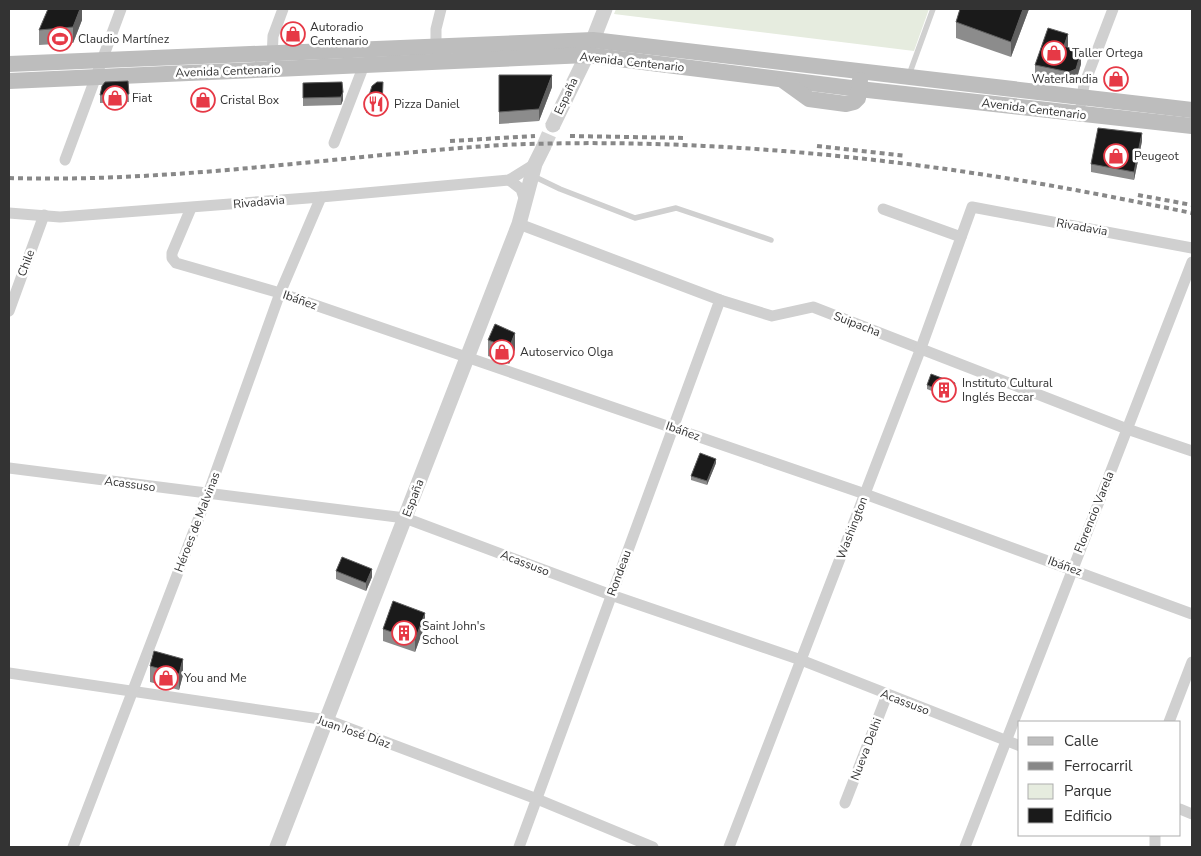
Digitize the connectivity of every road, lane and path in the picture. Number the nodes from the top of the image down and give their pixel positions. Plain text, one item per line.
1 (121, 9) edge
2 (284, 9) edge
3 (441, 9) edge
4 (605, 9) edge
5 (933, 9) edge
6 (1113, 9) edge
7 (593, 40) junction
8 (435, 44) junction
9 (272, 53) junction
10 (587, 55) junction
11 (104, 58) junction
12 (436, 63) junction
13 (9, 64) edge
14 (364, 65) junction
15 (273, 69) junction
16 (862, 72) junction
17 (97, 76) junction
18 (908, 77) junction
19 (9, 81) edge
20 (859, 89) junction
21 (1082, 98) junction
22 (1192, 110) edge
23 (1080, 115) junction
24 (553, 125) tunnel mouth
25 (1192, 126) edge
26 (334, 143) dead end
27 (543, 148) tunnel mouth
28 (65, 160) dead end
29 (534, 170) junction
30 (509, 180) junction
31 (321, 197) junction
32 (524, 198) junction
33 (972, 207) joint
34 (191, 208) junction
35 (883, 209) dead end
36 (9, 213) edge
37 (44, 215) junction
38 (519, 224) junction
39 (961, 237) junction
40 (772, 240) dead end
41 (1192, 248) edge
42 (1192, 262) edge
43 (280, 293) junction
44 (720, 300) junction
45 (9, 311) edge
46 (921, 348) junction
47 (467, 357) junction
48 (672, 428) junction
49 (1127, 429) junction
50 (1192, 452) edge
51 (9, 468) edge
52 (208, 494) junction
53 (865, 494) junction
54 (405, 518) junction
55 (1072, 568) junction
56 (611, 595) junction
57 (1192, 614) edge
58 (801, 660) junction
59 (1192, 662) edge
60 (9, 672) edge
61 (133, 690) junction
62 (887, 695) junction
63 (327, 720) junction
64 (1169, 721) edge
65 (1006, 740) junction
66 (1018, 745) edge
67 (537, 799) junction
68 (845, 803) dead end
69 (73, 847) edge
70 (278, 847) edge
71 (519, 847) edge
72 (653, 847) edge
73 (729, 847) edge
74 (965, 847) edge

1 - 11 street
2 - 9 street
3 - 8 street
4 - 7 street, España
5 - 18 lane
6 - 21 street
7 - 8 main road, Avenida Centenario
7 - 10 street, España
7 - 16 main road, Avenida Centenario
8 - 9 main road, Avenida Centenario
8 - 12 street
9 - 11 main road, Avenida Centenario
9 - 15 street
10 - 12 main road, Avenida Centenario
10 - 20 main road, Avenida Centenario
10 - 24 street, España
11 - 13 main road, Avenida Centenario
11 - 17 street
12 - 14 main road, Avenida Centenario
14 - 15 main road, Avenida Centenario
14 - 26 street
15 - 17 main road, Avenida Centenario
16 - 18 main road, Avenida Centenario
16 - 20 main road
17 - 19 main road, Avenida Centenario
17 - 28 street
18 - 21 main road, Avenida Centenario
20 - 23 main road, Avenida Centenario
21 - 22 main road, Avenida Centenario
21 - 23 street
23 - 25 main road, Avenida Centenario
27 - 29 street, España
29 - 30 street, Rivadavia
29 - 32 street, España
29 - 40 lane
30 - 31 street, Rivadavia
30 - 32 street
31 - 34 street, Rivadavia
31 - 43 street, Héroes de Malvinas
32 - 38 street, España
33 - 39 street, Washington
33 - 41 street, Rivadavia
34 - 37 street, Rivadavia
34 - 43 street, Ibáñez
35 - 39 street
36 - 37 street, Rivadavia
37 - 45 street, Chile
38 - 44 street, Suipacha
38 - 47 street, España
39 - 46 street, Washington
42 - 49 street, Florencio Varela
43 - 47 street, Ibáñez
43 - 52 street, Héroes de Malvinas
44 - 46 street, Suipacha
44 - 48 street, Rondeau
46 - 49 street, Suipacha
46 - 53 street, Washington
47 - 48 street, Ibáñez
47 - 54 street, España
48 - 53 street, Ibáñez
48 - 56 street, Rondeau
49 - 50 street, Suipacha
49 - 55 street, Florencio Varela
51 - 52 street, Acassuso
52 - 54 street, Acassuso
52 - 61 street, Héroes de Malvinas
53 - 55 street, Ibáñez
53 - 58 street, Washington
54 - 56 street, Acassuso
54 - 63 street, España
55 - 57 street, Ibáñez
55 - 65 street, Florencio Varela
56 - 58 street, Acassuso
56 - 67 street, Rondeau
58 - 62 street, Acassuso
58 - 73 street, Washington
59 - 64 street
60 - 61 street, Juan José Díaz
61 - 63 street, Juan José Díaz
61 - 69 street, Héroes de Malvinas
62 - 65 street, Acassuso
62 - 68 street, Nueva Delhi
63 - 67 street, Juan José Díaz
63 - 70 street, España
65 - 66 street, Acassuso
65 - 74 street, Florencio Varela
67 - 71 street, Rondeau
67 - 72 street, Juan José Díaz

